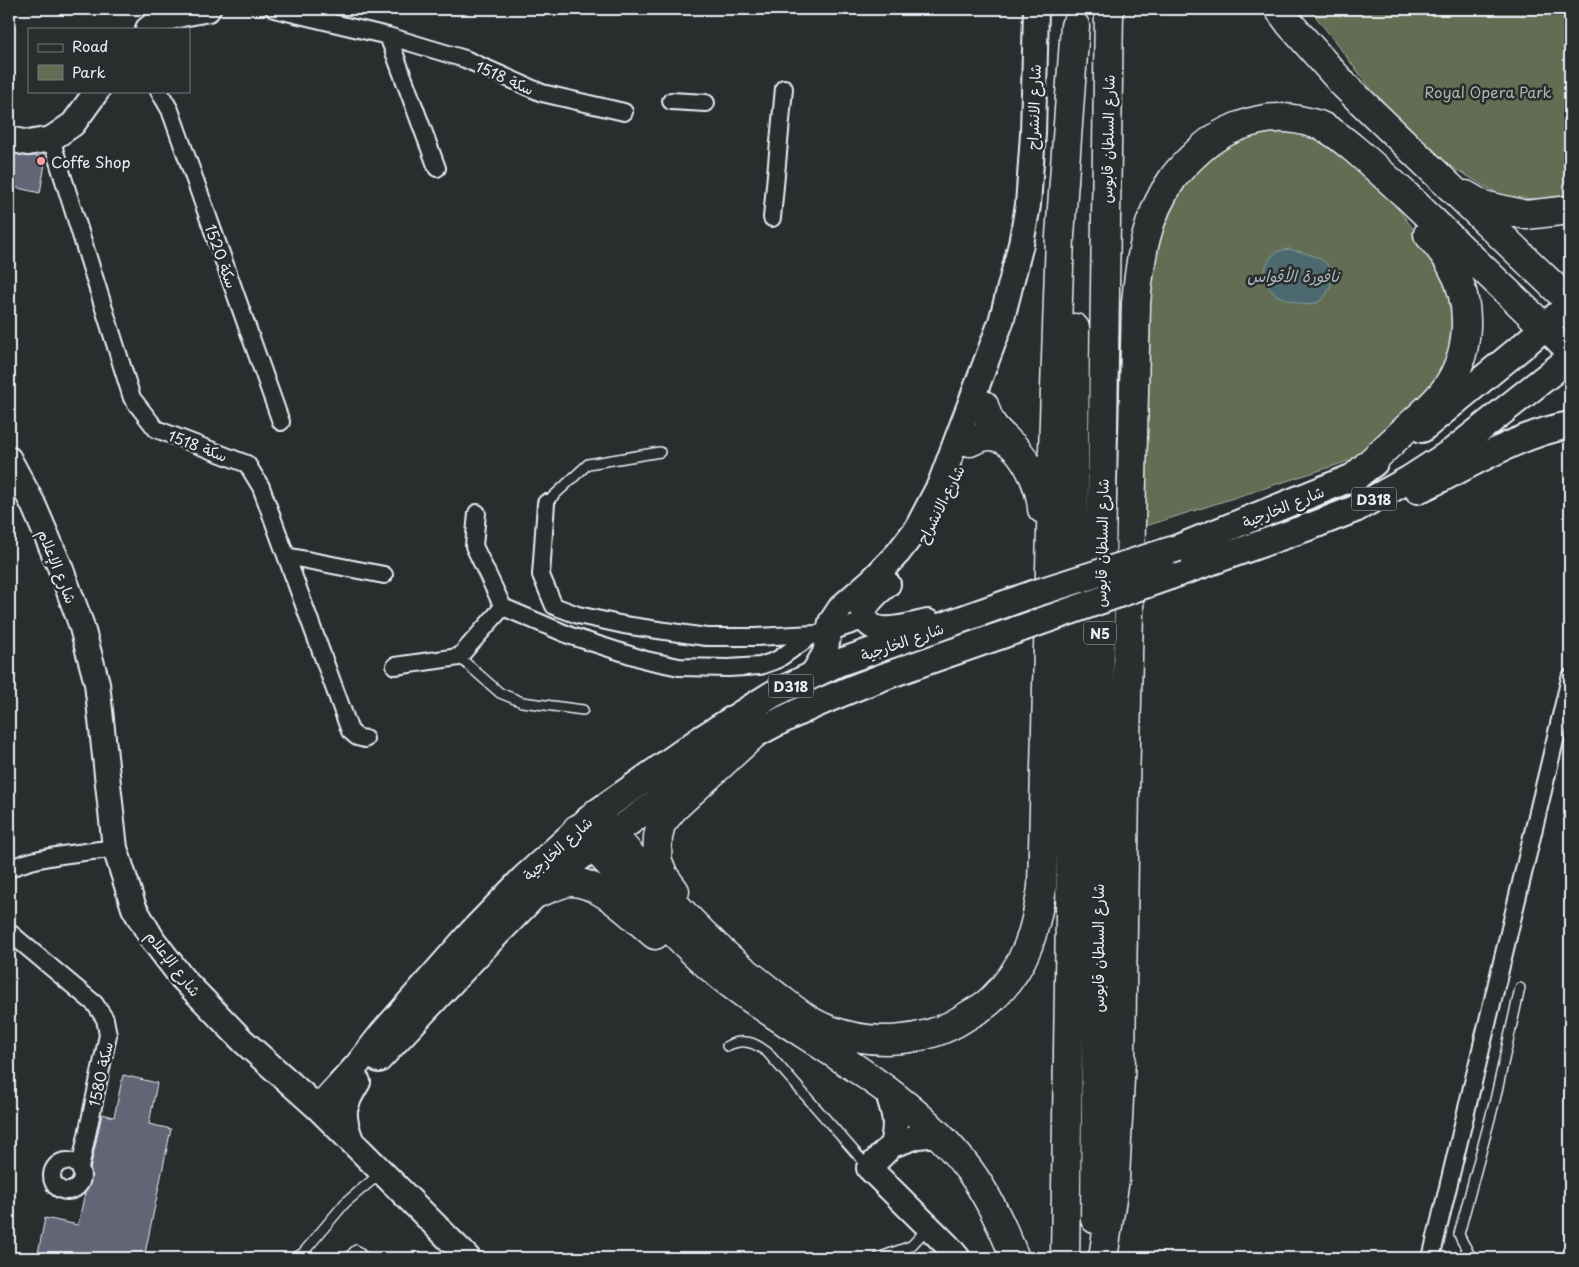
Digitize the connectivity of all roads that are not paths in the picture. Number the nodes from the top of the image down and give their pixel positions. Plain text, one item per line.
1 (208, 9) edge
2 (274, 9) edge
3 (1036, 9) edge
4 (1108, 9) edge
5 (1279, 9) edge
6 (1075, 17) edge
7 (149, 28) edge
8 (388, 36) junction
9 (784, 88) dead end
10 (96, 92) edge
11 (161, 92) edge
12 (671, 101) dead end
13 (706, 103) dead end
14 (624, 112) dead end
15 (9, 139) edge
16 (51, 139) junction
17 (1418, 156) junction
18 (1375, 166) junction
19 (436, 168) dead end
20 (1570, 210) edge
21 (772, 218) dead end
22 (1570, 303) edge
23 (1001, 322) junction
24 (1544, 327) junction
25 (1570, 353) edge
26 (1570, 358) edge
27 (986, 359) junction
28 (984, 405) junction
29 (281, 422) dead end
30 (1570, 425) edge
31 (1570, 433) edge
32 (1006, 440) junction
33 (1521, 441) junction
34 (970, 442) junction
35 (660, 452) dead end
36 (9, 459) edge
37 (1356, 476) junction
38 (546, 503) joint
39 (1355, 509) junction
40 (477, 513) dead end
41 (286, 556) junction
42 (384, 575) dead end
43 (1002, 605) junction
44 (503, 607) junction
45 (866, 620) junction
46 (1035, 627) junction
47 (821, 634) junction
48 (459, 657) junction
49 (395, 666) dead end
50 (812, 675) junction
51 (1570, 678) edge
52 (583, 710) dead end
53 (751, 737) junction
54 (364, 739) dead end
55 (594, 831) junction
56 (115, 848) junction
57 (9, 869) edge
58 (538, 893) junction
59 (9, 932) edge
60 (709, 953) junction
61 (1520, 988) dead end
62 (727, 1046) dead end
63 (358, 1074) junction
64 (292, 1086) junction
65 (887, 1090) junction
66 (322, 1112) junction
67 (938, 1134) junction
68 (351, 1140) junction
69 (892, 1145) junction
70 (80, 1168) dead end
71 (869, 1168) junction
72 (382, 1171) junction
73 (928, 1228) junction
74 (295, 1258) edge
75 (348, 1258) edge
76 (365, 1258) edge
77 (468, 1258) edge
78 (878, 1258) edge
79 (958, 1258) edge
80 (1015, 1258) edge
81 (1065, 1258) edge
82 (1095, 1258) edge
83 (1103, 1258) edge
84 (1430, 1258) edge
85 (1471, 1258) edge

1 - 7 main road
2 - 8 street, سكة 1518
3 - 23 main road, شارع الانشراح
4 - 82 highway, شارع السلطان قابوس / N5
5 - 17 highway
6 - 46 highway
6 - 81 highway, شارع السلطان قابوس / N5
8 - 14 street, سكة 1518
8 - 19 street
9 - 21 street
10 - 16 main road
11 - 29 street, سكة 1520
12 - 13 street
15 - 16 main road
16 - 41 street, سكة 1518
17 - 20 highway
17 - 22 highway
18 - 24 highway
18 - 37 highway
18 - 83 highway
22 - 24 main road, شارع الخارجية / D318
23 - 27 main road, شارع الانشراح
23 - 28 main road, شارع الانشراح
24 - 25 main road
24 - 37 main road, شارع الخارجية / D318
26 - 39 main road, شارع الخارجية / D318
27 - 28 main road
27 - 47 main road, شارع الانشراح
28 - 32 highway
28 - 34 main road, شارع الانشراح
30 - 33 main road
31 - 33 street
32 - 34 highway
32 - 46 highway
33 - 39 main road
34 - 45 main road, شارع الانشراح
35 - 38 lane
36 - 56 main road, شارع الإعلام
37 - 43 main road, شارع الخارجية / D318, bridge
38 - 47 street
39 - 46 main road, شارع الخارجية / D318, bridge
40 - 44 street
41 - 42 street
41 - 54 street, سكة 1518
43 - 45 main road
43 - 50 main road, شارع الخارجية / D318
44 - 47 street
44 - 48 street
45 - 47 street
46 - 53 main road, شارع الخارجية / D318
46 - 60 highway
47 - 50 main road, شارع الانشراح
48 - 49 street
48 - 52 lane
50 - 55 main road, شارع الخارجية / D318
51 - 84 street
53 - 55 main road, شارع الخارجية / D318
53 - 60 highway
55 - 58 main road, شارع الخارجية / D318
55 - 60 highway
55 - 63 main road, شارع الخارجية / D318
56 - 57 street
56 - 64 main road, شارع الإعلام
58 - 60 highway
58 - 63 main road, شارع الخارجية / D318
59 - 70 street, سكة 1580
60 - 65 highway
61 - 85 lane
62 - 71 lane
63 - 64 main road
63 - 66 main road, شارع الخارجية / D318
63 - 68 main road
64 - 66 main road, شارع الإعلام
65 - 67 highway
65 - 69 main road
66 - 68 main road, شارع الإعلام
67 - 69 main road
67 - 80 highway
68 - 72 main road, شارع الإعلام
69 - 71 main road
71 - 73 main road
72 - 74 lane
72 - 77 main road, شارع الإعلام
73 - 78 lane
73 - 79 main road
75 - 76 lane

